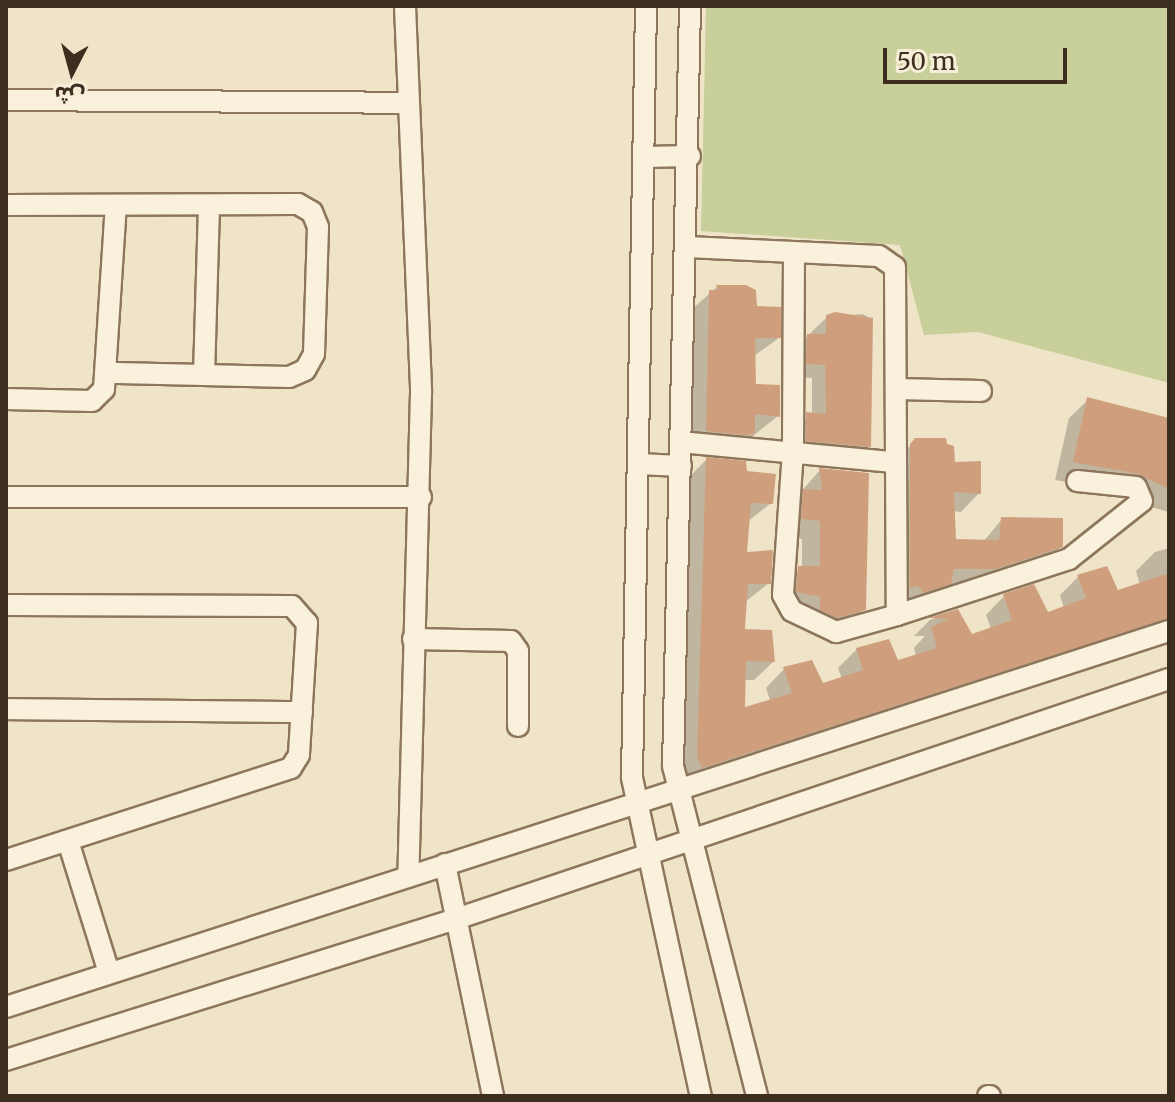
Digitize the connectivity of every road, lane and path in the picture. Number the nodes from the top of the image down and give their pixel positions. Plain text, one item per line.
1 (405, 6) edge
2 (646, 6) edge
3 (690, 6) edge
4 (6, 100) edge
5 (408, 103) junction
6 (690, 156) junction
7 (644, 157) junction
8 (6, 205) edge
9 (116, 205) junction
10 (209, 206) junction
11 (687, 247) junction
12 (794, 253) junction
13 (106, 373) junction
14 (204, 375) junction
15 (897, 389) junction
16 (981, 391) dead end
17 (6, 399) edge
18 (680, 442) junction
19 (793, 451) junction
20 (893, 462) junction
21 (638, 464) junction
22 (681, 466) junction
23 (1077, 481) dead end
24 (6, 497) edge
25 (421, 497) junction
26 (6, 605) edge
27 (897, 615) junction
28 (1169, 631) edge
29 (413, 639) junction
30 (1169, 679) edge
31 (6, 709) edge
32 (302, 712) junction
33 (518, 726) dead end
34 (679, 792) junction
35 (636, 805) junction
36 (691, 839) junction
37 (68, 841) junction
38 (647, 854) junction
39 (6, 860) edge
40 (445, 864) junction
41 (408, 876) junction
42 (459, 918) junction
43 (109, 973) junction
44 (6, 1007) edge
45 (6, 1060) edge
46 (493, 1096) edge
47 (701, 1096) edge
48 (757, 1096) edge

1 - 5 street
2 - 7 street
3 - 6 street
4 - 5 street
5 - 25 street
6 - 7 street
6 - 11 street
7 - 21 street
8 - 9 street
9 - 10 street
9 - 13 street
10 - 14 street
10 - 14 street
11 - 12 street
11 - 18 street
12 - 15 street
12 - 19 street
13 - 14 street
13 - 17 street
15 - 16 street
15 - 20 street
18 - 19 street
18 - 22 street
19 - 20 street
19 - 27 street
20 - 27 street
21 - 22 street
21 - 35 street
22 - 34 street
23 - 27 street
24 - 25 street
25 - 29 street
26 - 32 street
28 - 34 street
29 - 33 street
29 - 41 street
30 - 36 street
31 - 32 street
32 - 37 street
34 - 35 street
34 - 36 street
35 - 38 street
35 - 40 street
36 - 38 street
36 - 48 street
37 - 39 street
37 - 43 street
38 - 42 street
38 - 47 street
40 - 41 street
40 - 42 street
41 - 43 street
42 - 45 street
42 - 46 street
43 - 44 street

